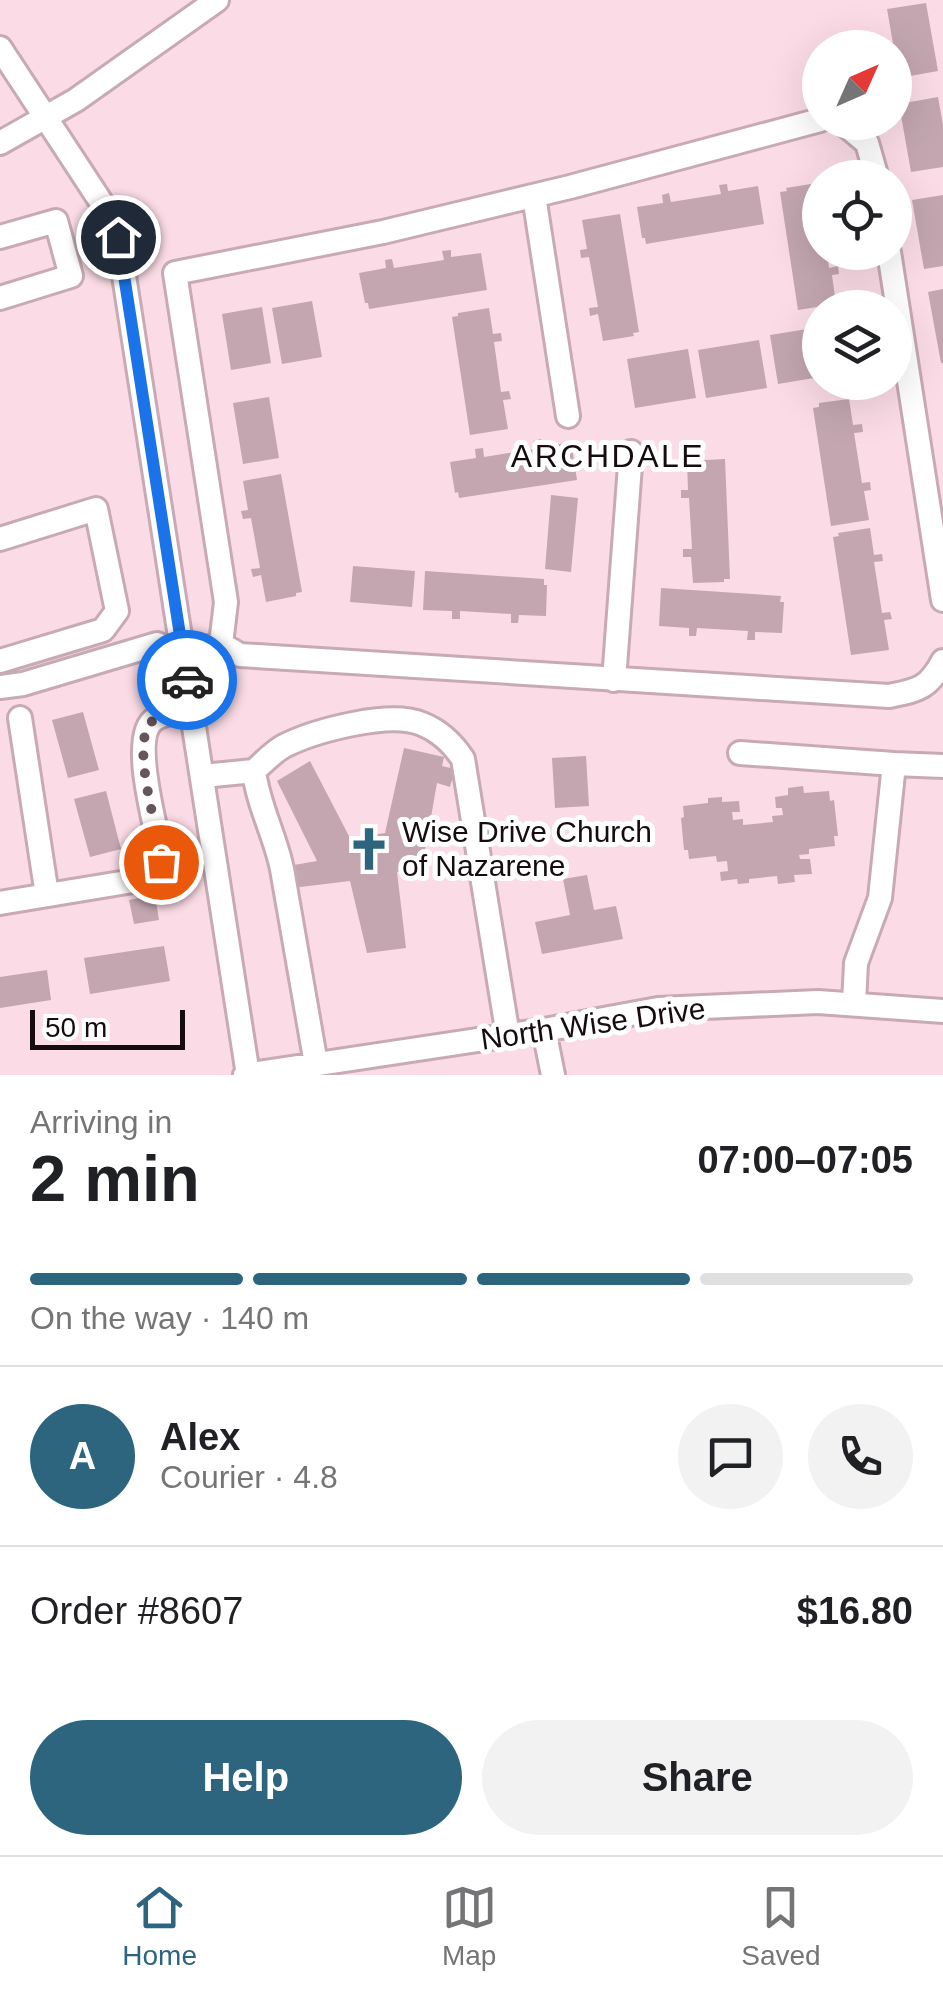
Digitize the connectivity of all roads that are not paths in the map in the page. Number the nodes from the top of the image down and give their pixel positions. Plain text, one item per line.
1 (217, 0) edge
2 (0, 48) edge
3 (46, 117) junction
4 (802, 125) edge
5 (0, 143) edge
6 (534, 196) junction
7 (0, 238) edge
8 (892, 270) edge
9 (0, 298) edge
10 (568, 416) dead end
11 (631, 452) dead end
12 (0, 539) edge
13 (943, 600) edge
14 (221, 644) junction
15 (183, 654) junction
16 (8, 659) edge
17 (943, 660) edge
18 (614, 680) junction
19 (11, 686) edge
20 (192, 710) junction
21 (20, 718) dead end
22 (740, 753) dead end
23 (894, 764) junction
24 (943, 766) edge
25 (254, 771) junction
26 (203, 776) junction
27 (47, 895) junction
28 (0, 903) edge
29 (854, 1004) junction
30 (943, 1011) edge
31 (544, 1030) junction
32 (508, 1036) junction
33 (316, 1064) junction
34 (247, 1075) edge
35 (553, 1075) edge

1 - 3 street
2 - 3 street
3 - 5 street
3 - 15 street
4 - 6 street
6 - 10 street
6 - 14 street
7 - 9 street
8 - 13 street
11 - 18 street
12 - 16 street
14 - 15 street
14 - 18 street
15 - 19 street
15 - 20 street
16 - 19 street
17 - 18 street
20 - 26 street
20 - 27 street
21 - 27 street
22 - 23 street
23 - 24 street
23 - 29 street
25 - 26 street
25 - 32 street
25 - 33 street
26 - 34 street
27 - 28 street
29 - 30 street, North Wise Drive
29 - 31 street, North Wise Drive
31 - 32 street, North Wise Drive
31 - 35 street
32 - 33 street, North Wise Drive
33 - 34 street, North Wise Drive

